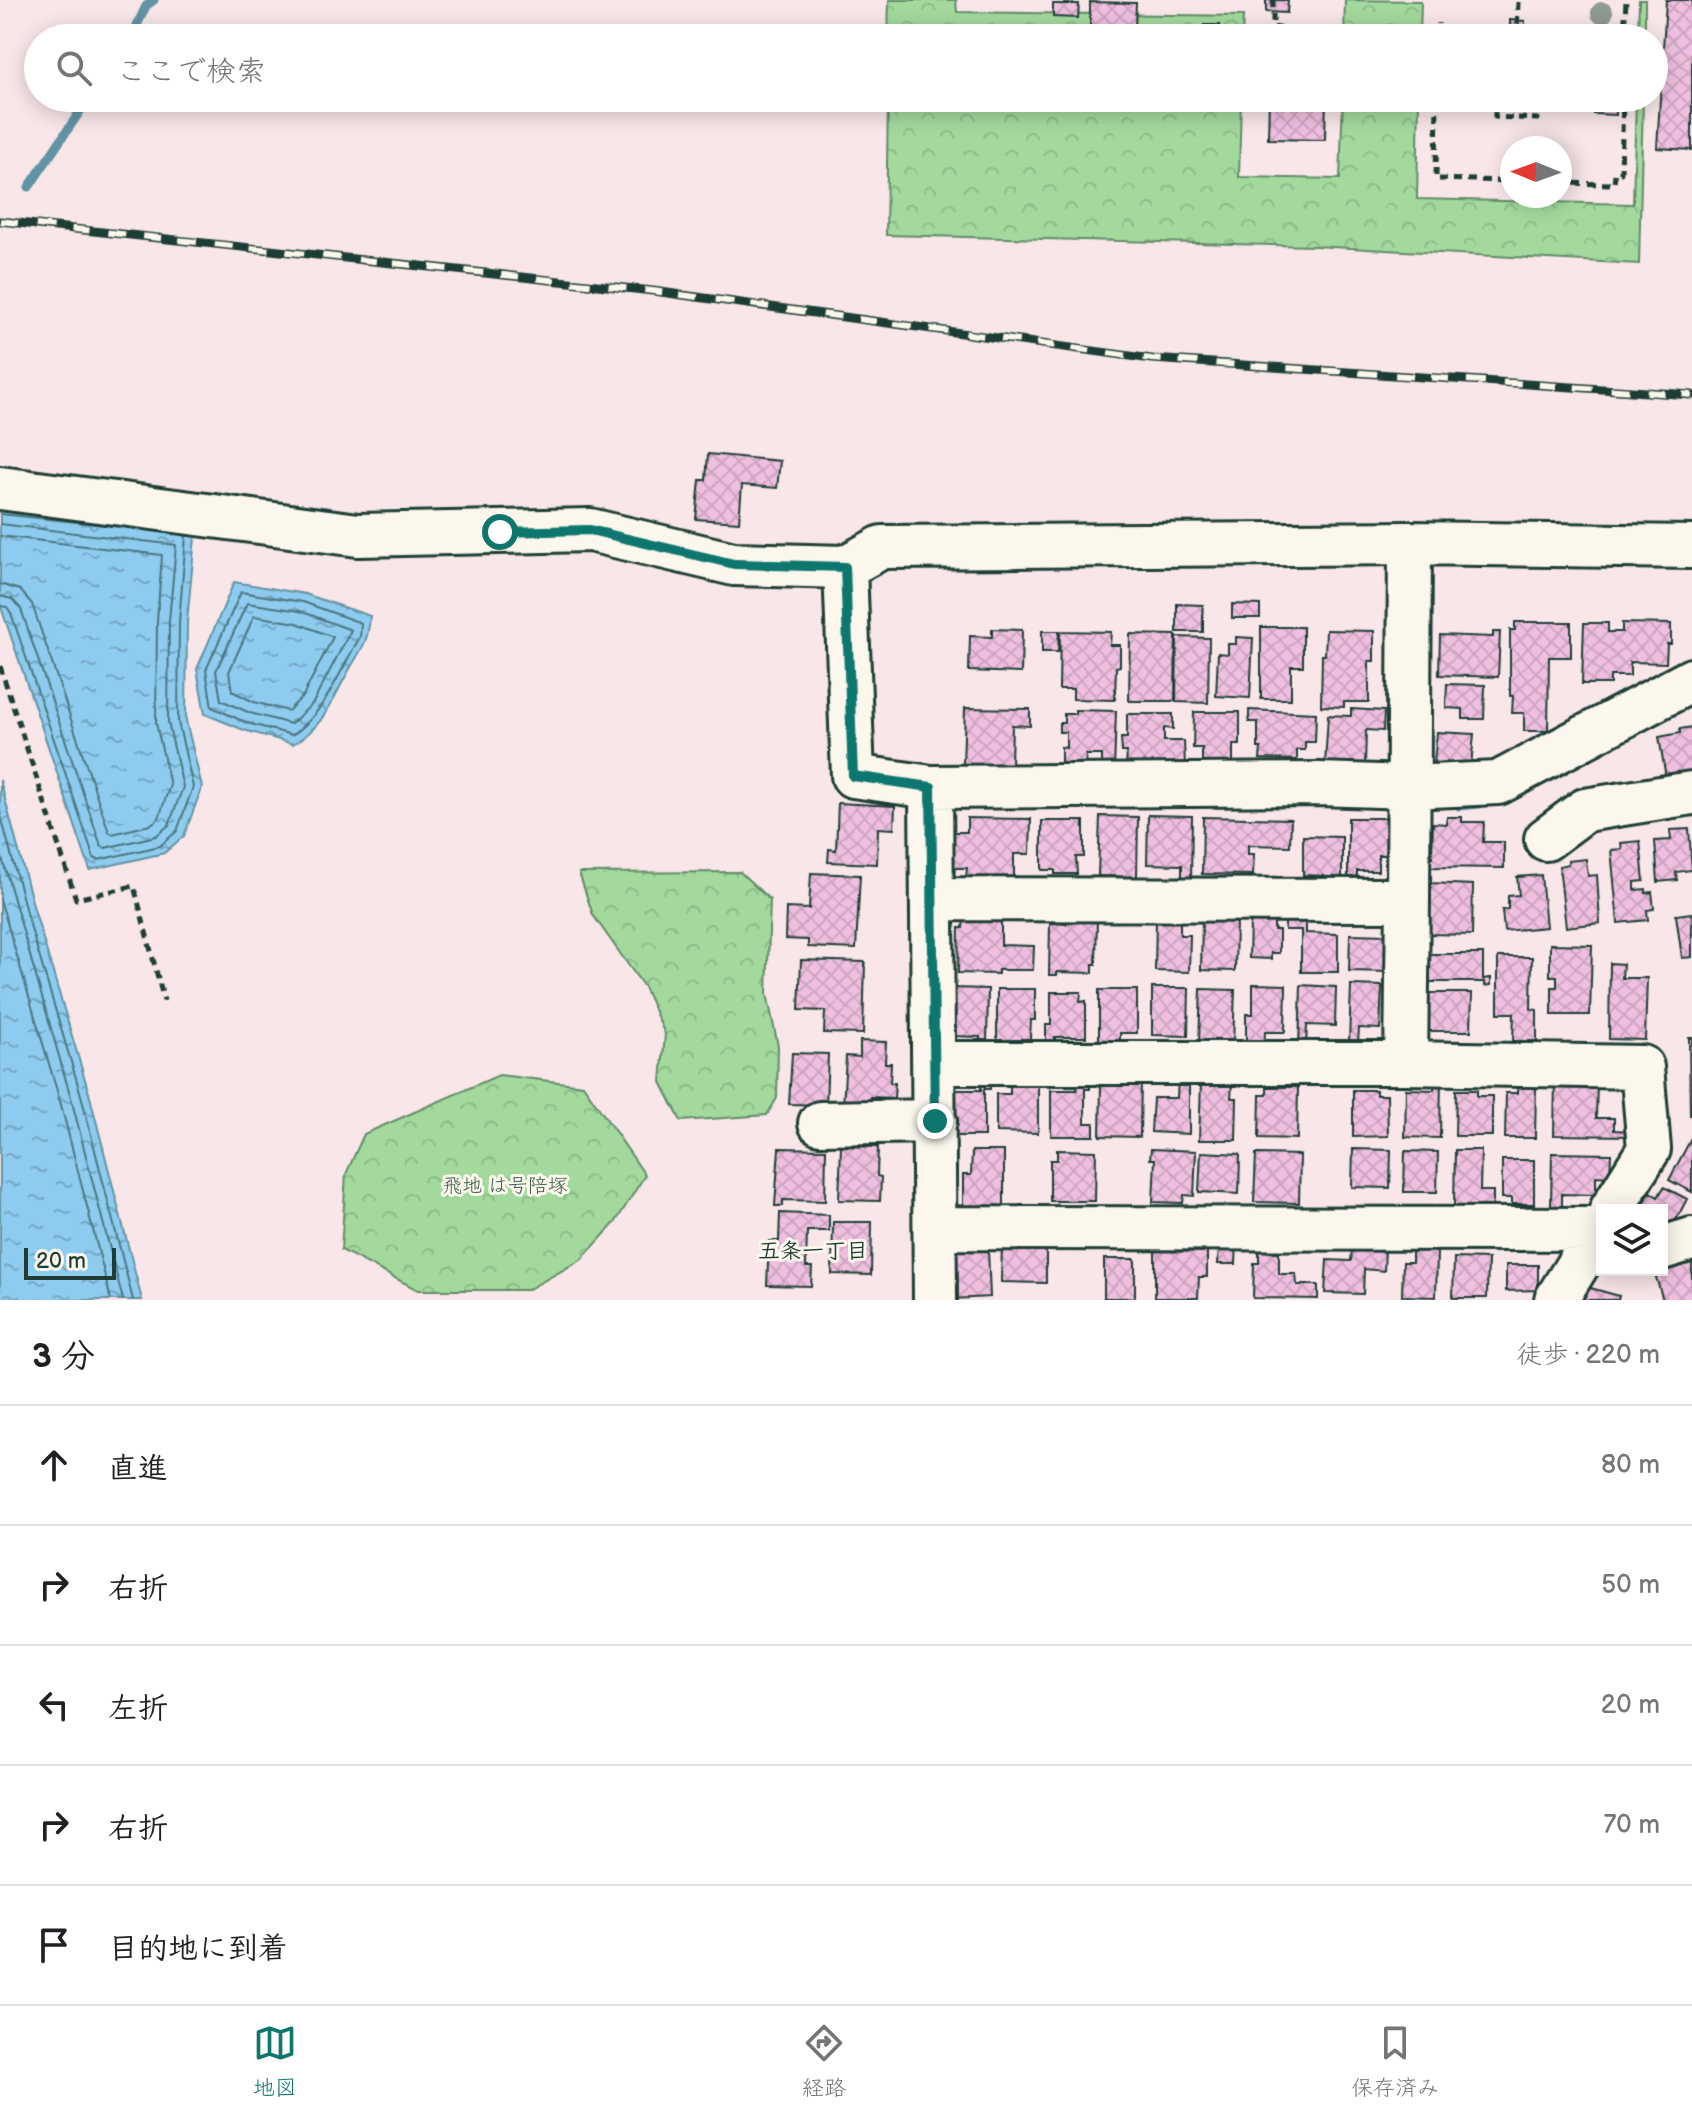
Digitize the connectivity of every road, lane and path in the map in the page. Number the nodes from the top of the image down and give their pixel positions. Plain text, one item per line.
1 (1273, 0) edge
2 (1518, 0) edge
3 (1626, 0) edge
4 (1273, 24) edge
5 (1517, 24) edge
6 (1625, 24) edge
7 (1437, 112) edge
8 (1495, 112) edge
9 (1538, 112) edge
10 (1622, 112) edge
11 (1500, 181) edge
12 (1572, 183) edge
13 (0, 488) edge
14 (1410, 543) junction
15 (1692, 547) edge
16 (845, 567) junction
17 (0, 666) edge
18 (1692, 680) edge
19 (931, 787) junction
20 (1409, 787) junction
21 (1692, 793) edge
22 (1546, 839) dead end
23 (932, 899) junction
24 (1408, 900) junction
25 (164, 1001) dead end
26 (935, 1063) junction
27 (1406, 1063) junction
28 (935, 1121) junction
29 (820, 1123) dead end
30 (1618, 1204) edge
31 (935, 1228) junction
32 (1596, 1235) edge
33 (1692, 1239) edge
34 (1596, 1241) edge
35 (1668, 1246) edge
36 (935, 1300) edge
37 (1556, 1300) edge

1 - 4 path
2 - 5 path
3 - 6 path
7 - 11 path
8 - 9 path
10 - 12 path
13 - 16 street
14 - 15 street
14 - 16 street
14 - 20 street
16 - 19 street
17 - 25 path
18 - 20 street
19 - 20 street
19 - 23 street
20 - 24 street
21 - 22 street
23 - 24 street
23 - 26 street
24 - 27 street
26 - 27 street
26 - 28 street
27 - 30 street
28 - 29 street
28 - 31 street
31 - 32 street
31 - 36 street
33 - 35 street
34 - 37 street

